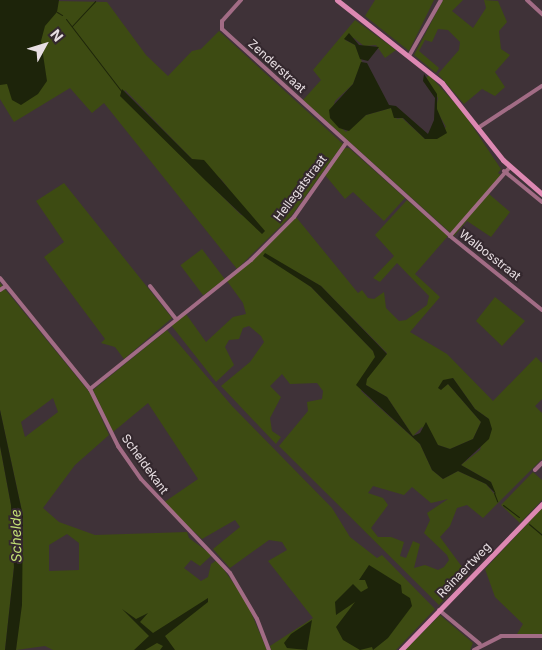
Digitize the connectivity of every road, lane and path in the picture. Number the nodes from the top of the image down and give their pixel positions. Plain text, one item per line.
1 (242, 0) edge
2 (337, 0) edge
3 (441, 0) edge
4 (527, 0) edge
5 (542, 14) edge
6 (409, 56) junction
7 (542, 86) edge
8 (478, 128) junction
9 (346, 143) junction
10 (510, 167) junction
11 (504, 171) junction
12 (542, 194) edge
13 (542, 202) edge
14 (450, 236) junction
15 (0, 278) edge
16 (6, 286) junction
17 (150, 286) dead end
18 (0, 290) edge
19 (542, 310) edge
20 (176, 319) junction
21 (90, 389) junction
22 (542, 463) edge
23 (535, 470) dead end
24 (542, 504) edge
25 (439, 610) junction
26 (542, 636) edge
27 (480, 644) junction
28 (269, 650) edge
29 (401, 650) edge
30 (474, 650) edge

1 - 9 street, Zenderstraat
2 - 6 main road
3 - 6 street
4 - 5 street
6 - 8 main road
7 - 8 street
8 - 10 main road
9 - 14 street
9 - 20 street, Hellegatstraat
10 - 11 street
10 - 12 main road
11 - 13 street
11 - 14 street
14 - 19 street, Walbosstraat
15 - 16 street, Scheldekant
16 - 18 street
16 - 21 street, Scheldekant
17 - 20 street
20 - 21 street, Hellegatstraat
21 - 28 street, Scheldekant
22 - 23 street
24 - 25 main road, Reinaertweg
25 - 27 street
25 - 29 main road, Reinaertweg
26 - 27 street
27 - 30 street

